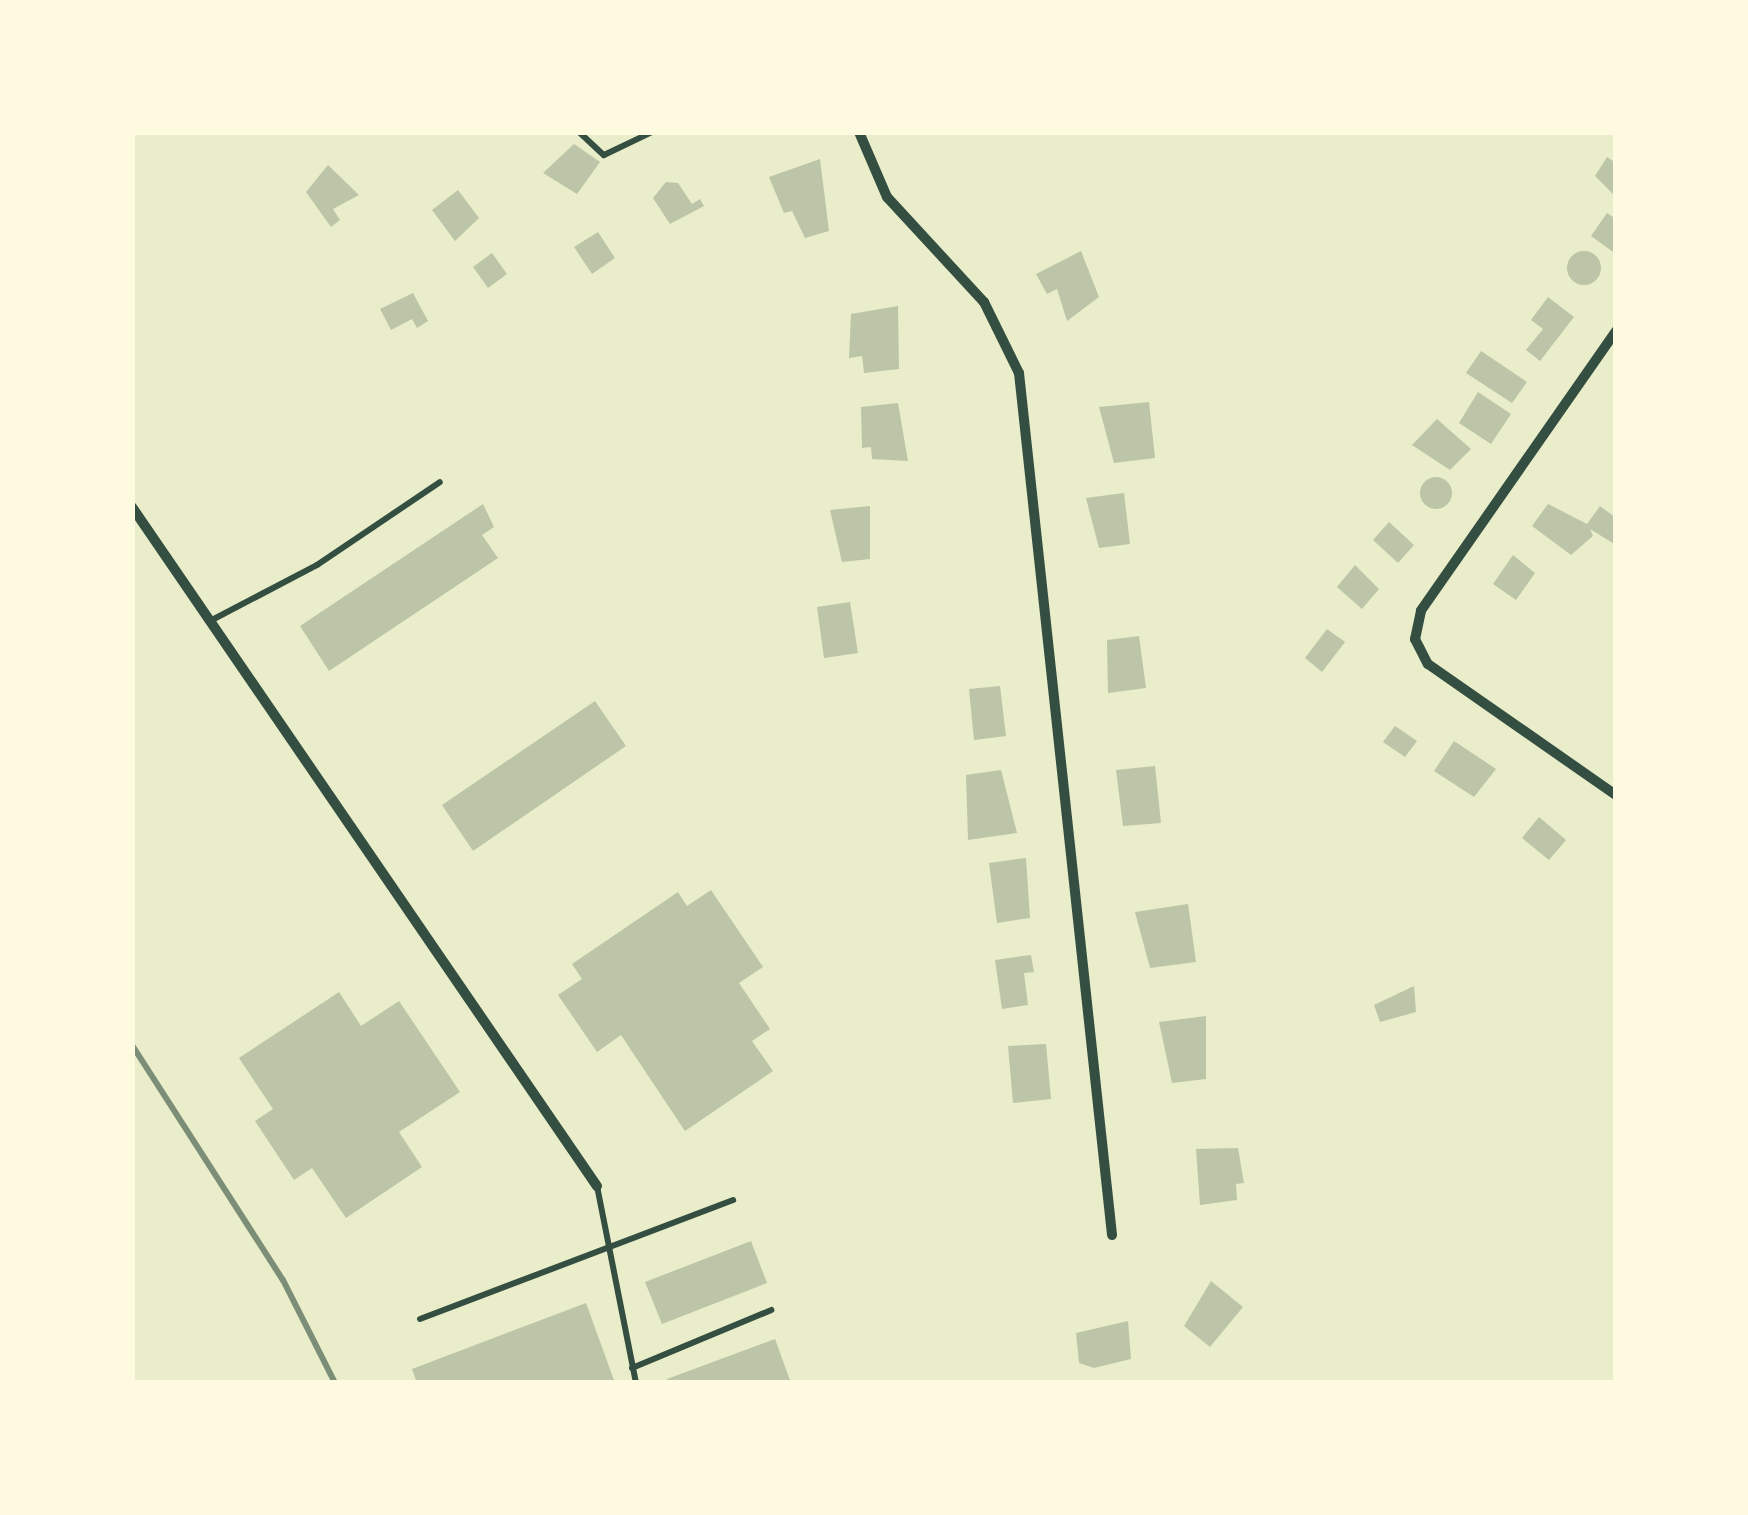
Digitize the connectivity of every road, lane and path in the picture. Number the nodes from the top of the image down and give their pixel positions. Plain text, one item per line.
1 (549, 132) edge
2 (577, 132) edge
3 (652, 132) edge
4 (859, 132) edge
5 (1616, 331) edge
6 (440, 482) dead end
7 (132, 507) edge
8 (210, 621) junction
9 (1616, 795) edge
10 (596, 1186) joint
11 (733, 1200) dead end
12 (1112, 1235) dead end
13 (608, 1250) junction
14 (771, 1310) dead end
15 (420, 1319) dead end
16 (632, 1367) junction
17 (636, 1383) edge

1 - 2 lane
2 - 3 lane
4 - 12 street
5 - 9 street
6 - 8 lane
7 - 8 street
8 - 10 street
10 - 13 lane
11 - 13 lane
13 - 15 lane
13 - 16 lane
14 - 16 lane
16 - 17 lane

